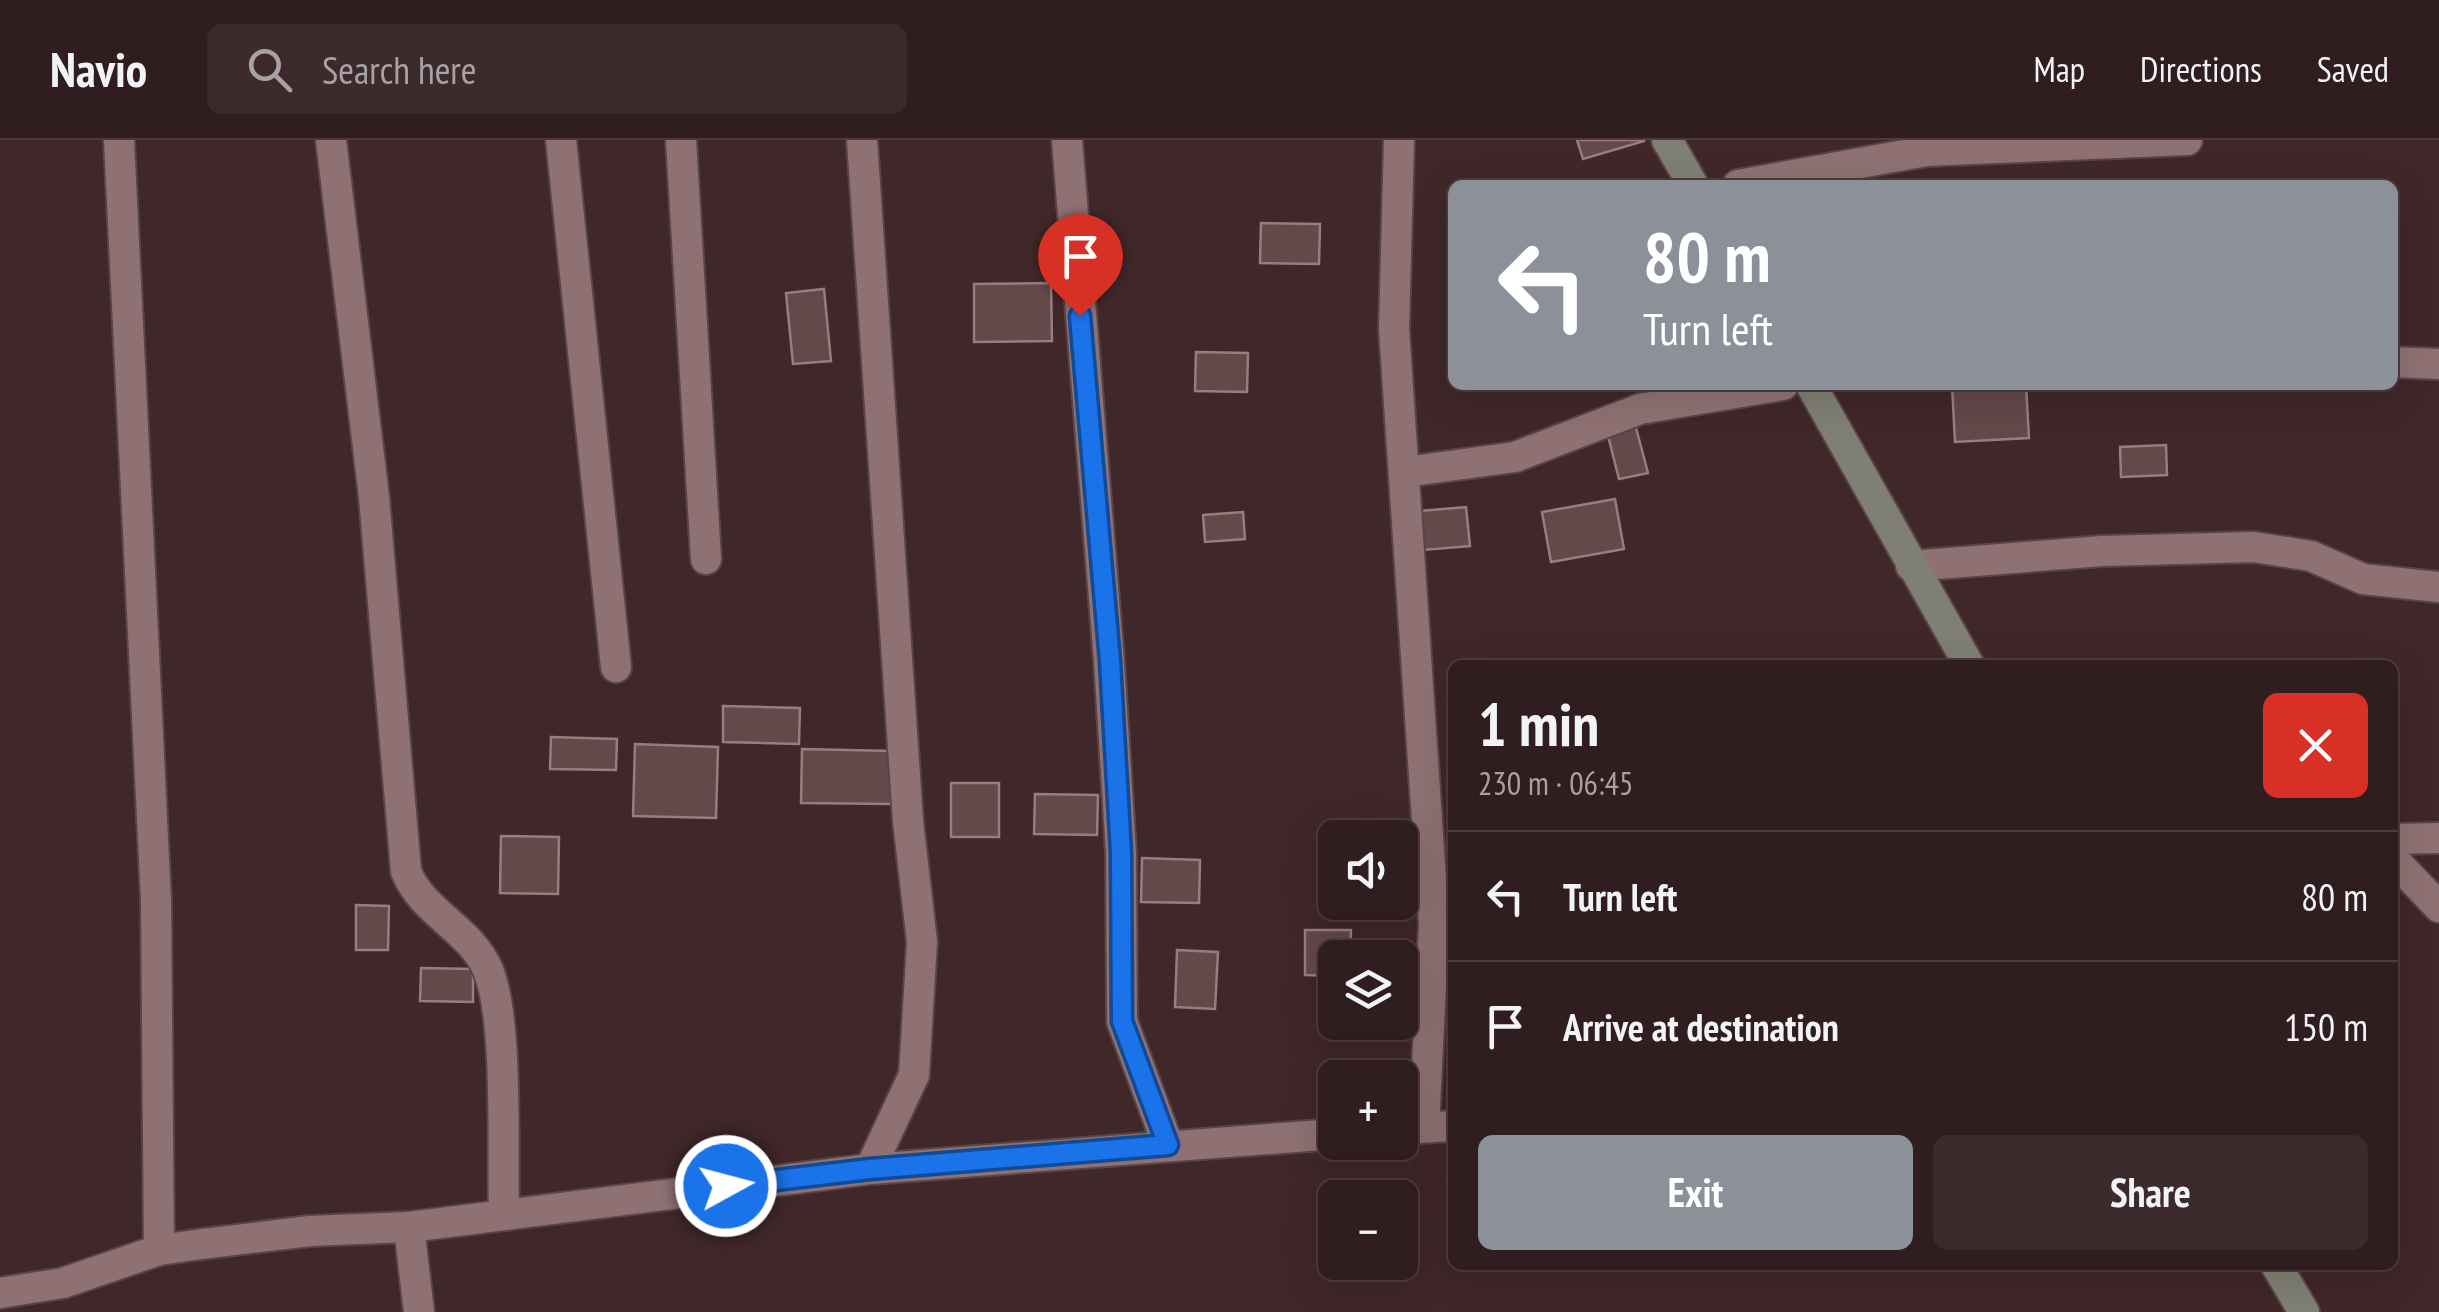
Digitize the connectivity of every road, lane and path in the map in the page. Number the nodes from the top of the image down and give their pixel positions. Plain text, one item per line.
1 (120, 140) edge
2 (331, 140) edge
3 (561, 140) edge
4 (681, 140) edge
5 (862, 140) edge
6 (1067, 140) edge
7 (1399, 140) edge
8 (1667, 140) edge
9 (2186, 140) edge
10 (1690, 180) edge
11 (1766, 180) edge
12 (2398, 362) edge
13 (2439, 364) edge
14 (1754, 390) edge
15 (1814, 390) edge
16 (1405, 472) junction
17 (706, 559) dead end
18 (1911, 566) junction
19 (2439, 586) edge
20 (1967, 660) edge
21 (616, 667) dead end
22 (2439, 838) edge
23 (2398, 839) edge
24 (2398, 864) edge
25 (2439, 907) edge
26 (1425, 1127) edge
27 (1318, 1135) edge
28 (1168, 1145) junction
29 (870, 1169) junction
30 (504, 1215) junction
31 (409, 1226) junction
32 (159, 1250) junction
33 (2279, 1270) edge
34 (0, 1293) edge
35 (419, 1312) edge
36 (2304, 1312) edge

1 - 32 street
2 - 30 street
3 - 21 street
4 - 17 street
5 - 29 street
6 - 28 street
7 - 16 street
8 - 10 street
9 - 11 street
12 - 13 street
14 - 16 street
15 - 18 street
16 - 26 street
18 - 19 street
18 - 20 street
22 - 23 street
24 - 25 street
27 - 28 street
28 - 29 street
29 - 30 street
30 - 31 street
31 - 32 street
31 - 35 street
32 - 34 street
33 - 36 street

